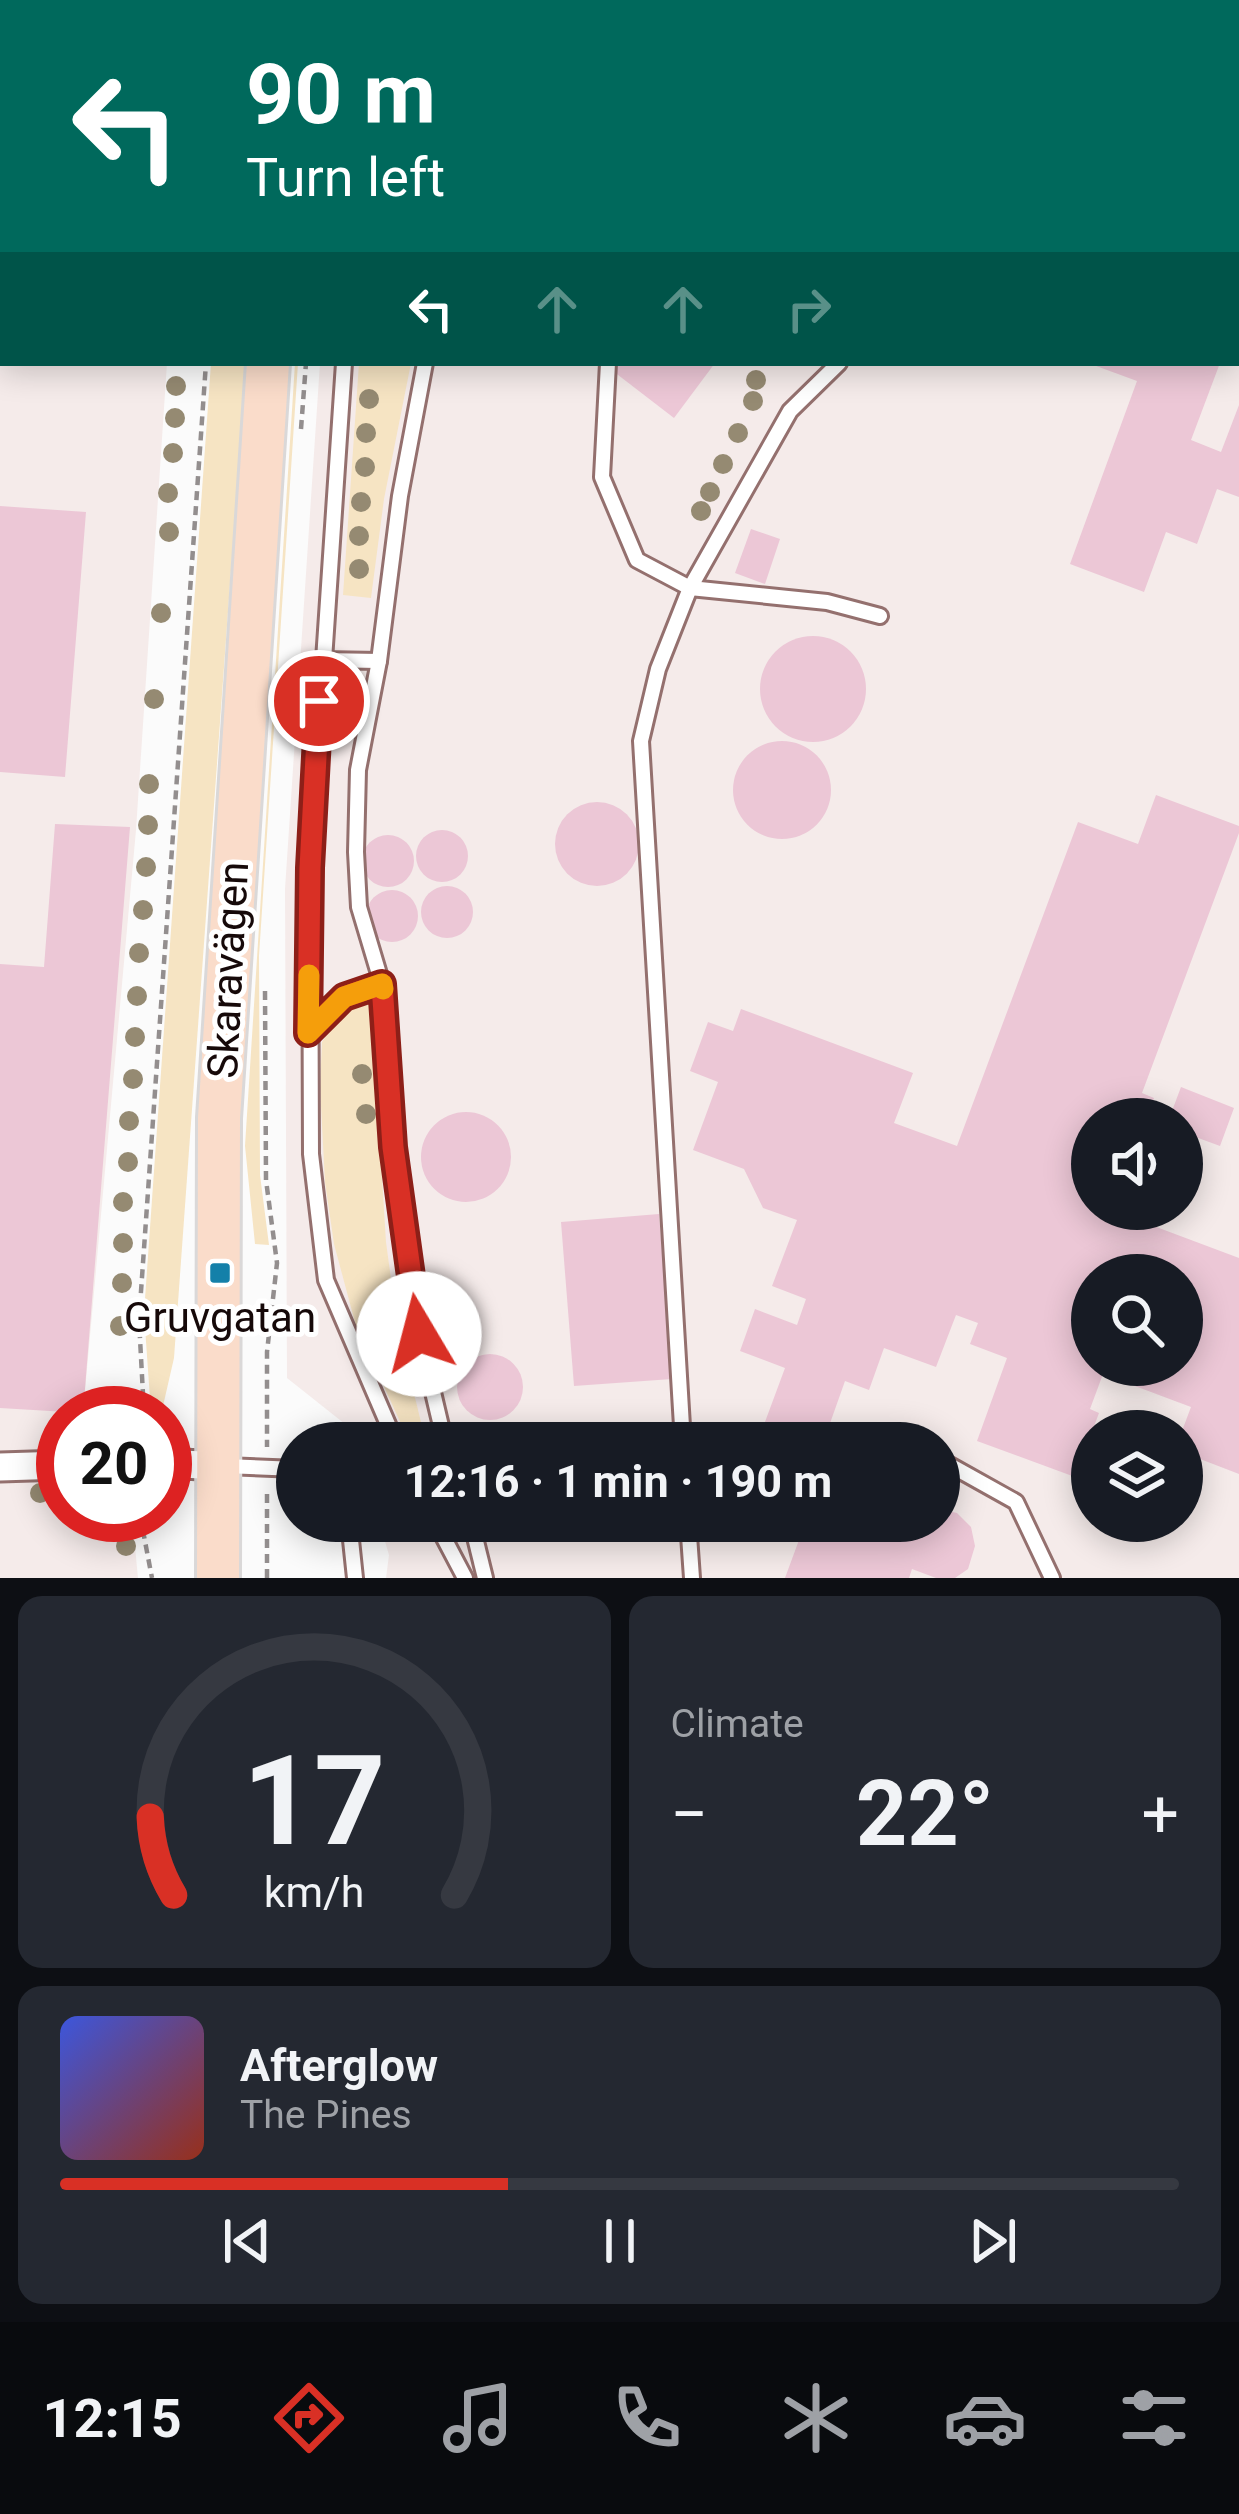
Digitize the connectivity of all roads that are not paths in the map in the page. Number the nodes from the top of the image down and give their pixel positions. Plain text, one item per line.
1 (268, 366) edge
2 (344, 366) edge
3 (424, 366) edge
4 (608, 366) edge
5 (836, 366) edge
6 (690, 588) junction
7 (880, 616) dead end
8 (321, 660) junction
9 (379, 661) junction
10 (382, 984) junction
11 (308, 1033) junction
12 (387, 1422) edge
13 (440, 1422) edge
14 (682, 1422) edge
15 (192, 1464) edge
16 (36, 1466) edge
17 (219, 1466) junction
18 (0, 1467) edge
19 (276, 1468) edge
20 (960, 1471) edge
21 (351, 1542) edge
22 (446, 1542) edge
23 (476, 1542) edge
24 (689, 1542) edge
25 (218, 1578) edge
26 (355, 1578) edge
27 (465, 1578) edge
28 (485, 1578) edge
29 (692, 1578) edge
30 (1052, 1578) edge

1 - 17 main road, Skaravägen
2 - 8 lane
3 - 9 lane
4 - 6 lane
5 - 6 lane
6 - 7 lane
6 - 14 lane
8 - 9 lane
8 - 11 lane
9 - 10 lane
10 - 11 lane
10 - 13 lane
11 - 12 lane
15 - 17 street
16 - 18 street
17 - 19 lane
17 - 25 main road, Skaravägen
20 - 30 lane
21 - 26 lane
22 - 27 lane
23 - 28 lane
24 - 29 lane

